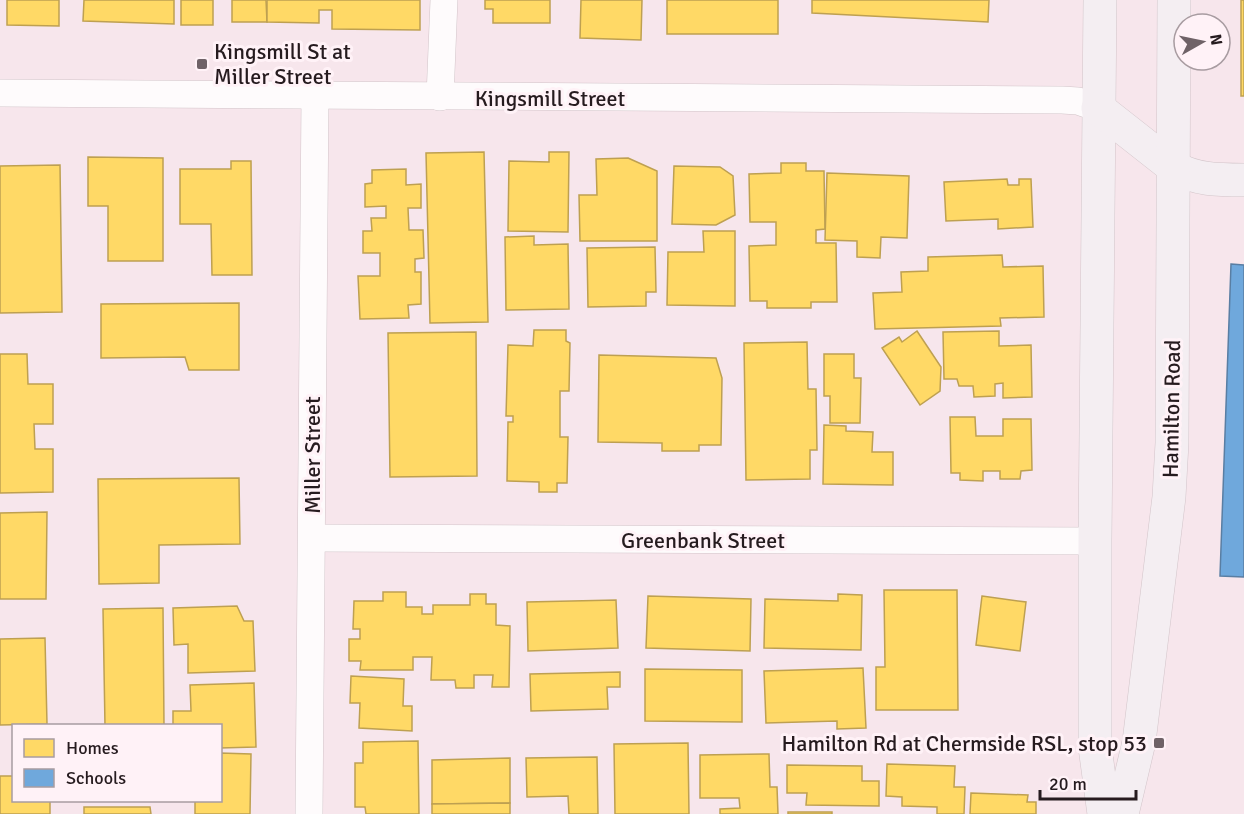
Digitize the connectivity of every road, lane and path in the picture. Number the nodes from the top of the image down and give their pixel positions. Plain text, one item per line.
1 (444, 0) edge
2 (1100, 0) edge
3 (1174, 0) edge
4 (0, 93) edge
5 (315, 96) junction
6 (440, 97) junction
7 (1098, 108) junction
8 (1173, 167) junction
9 (1244, 180) edge
10 (312, 538) junction
11 (1095, 541) junction
12 (309, 814) edge
13 (1104, 814) edge
14 (1122, 814) edge

1 - 6 street
2 - 7 main road
3 - 8 main road, Hamilton Road
4 - 5 street, Kingsmill Street
5 - 6 street, Kingsmill Street
5 - 10 street, Miller Street
6 - 7 street, Kingsmill Street
7 - 8 main road
7 - 11 main road
8 - 9 main road
8 - 14 main road, Hamilton Road
10 - 11 street, Greenbank Street
10 - 12 street, Miller Street
11 - 13 main road

